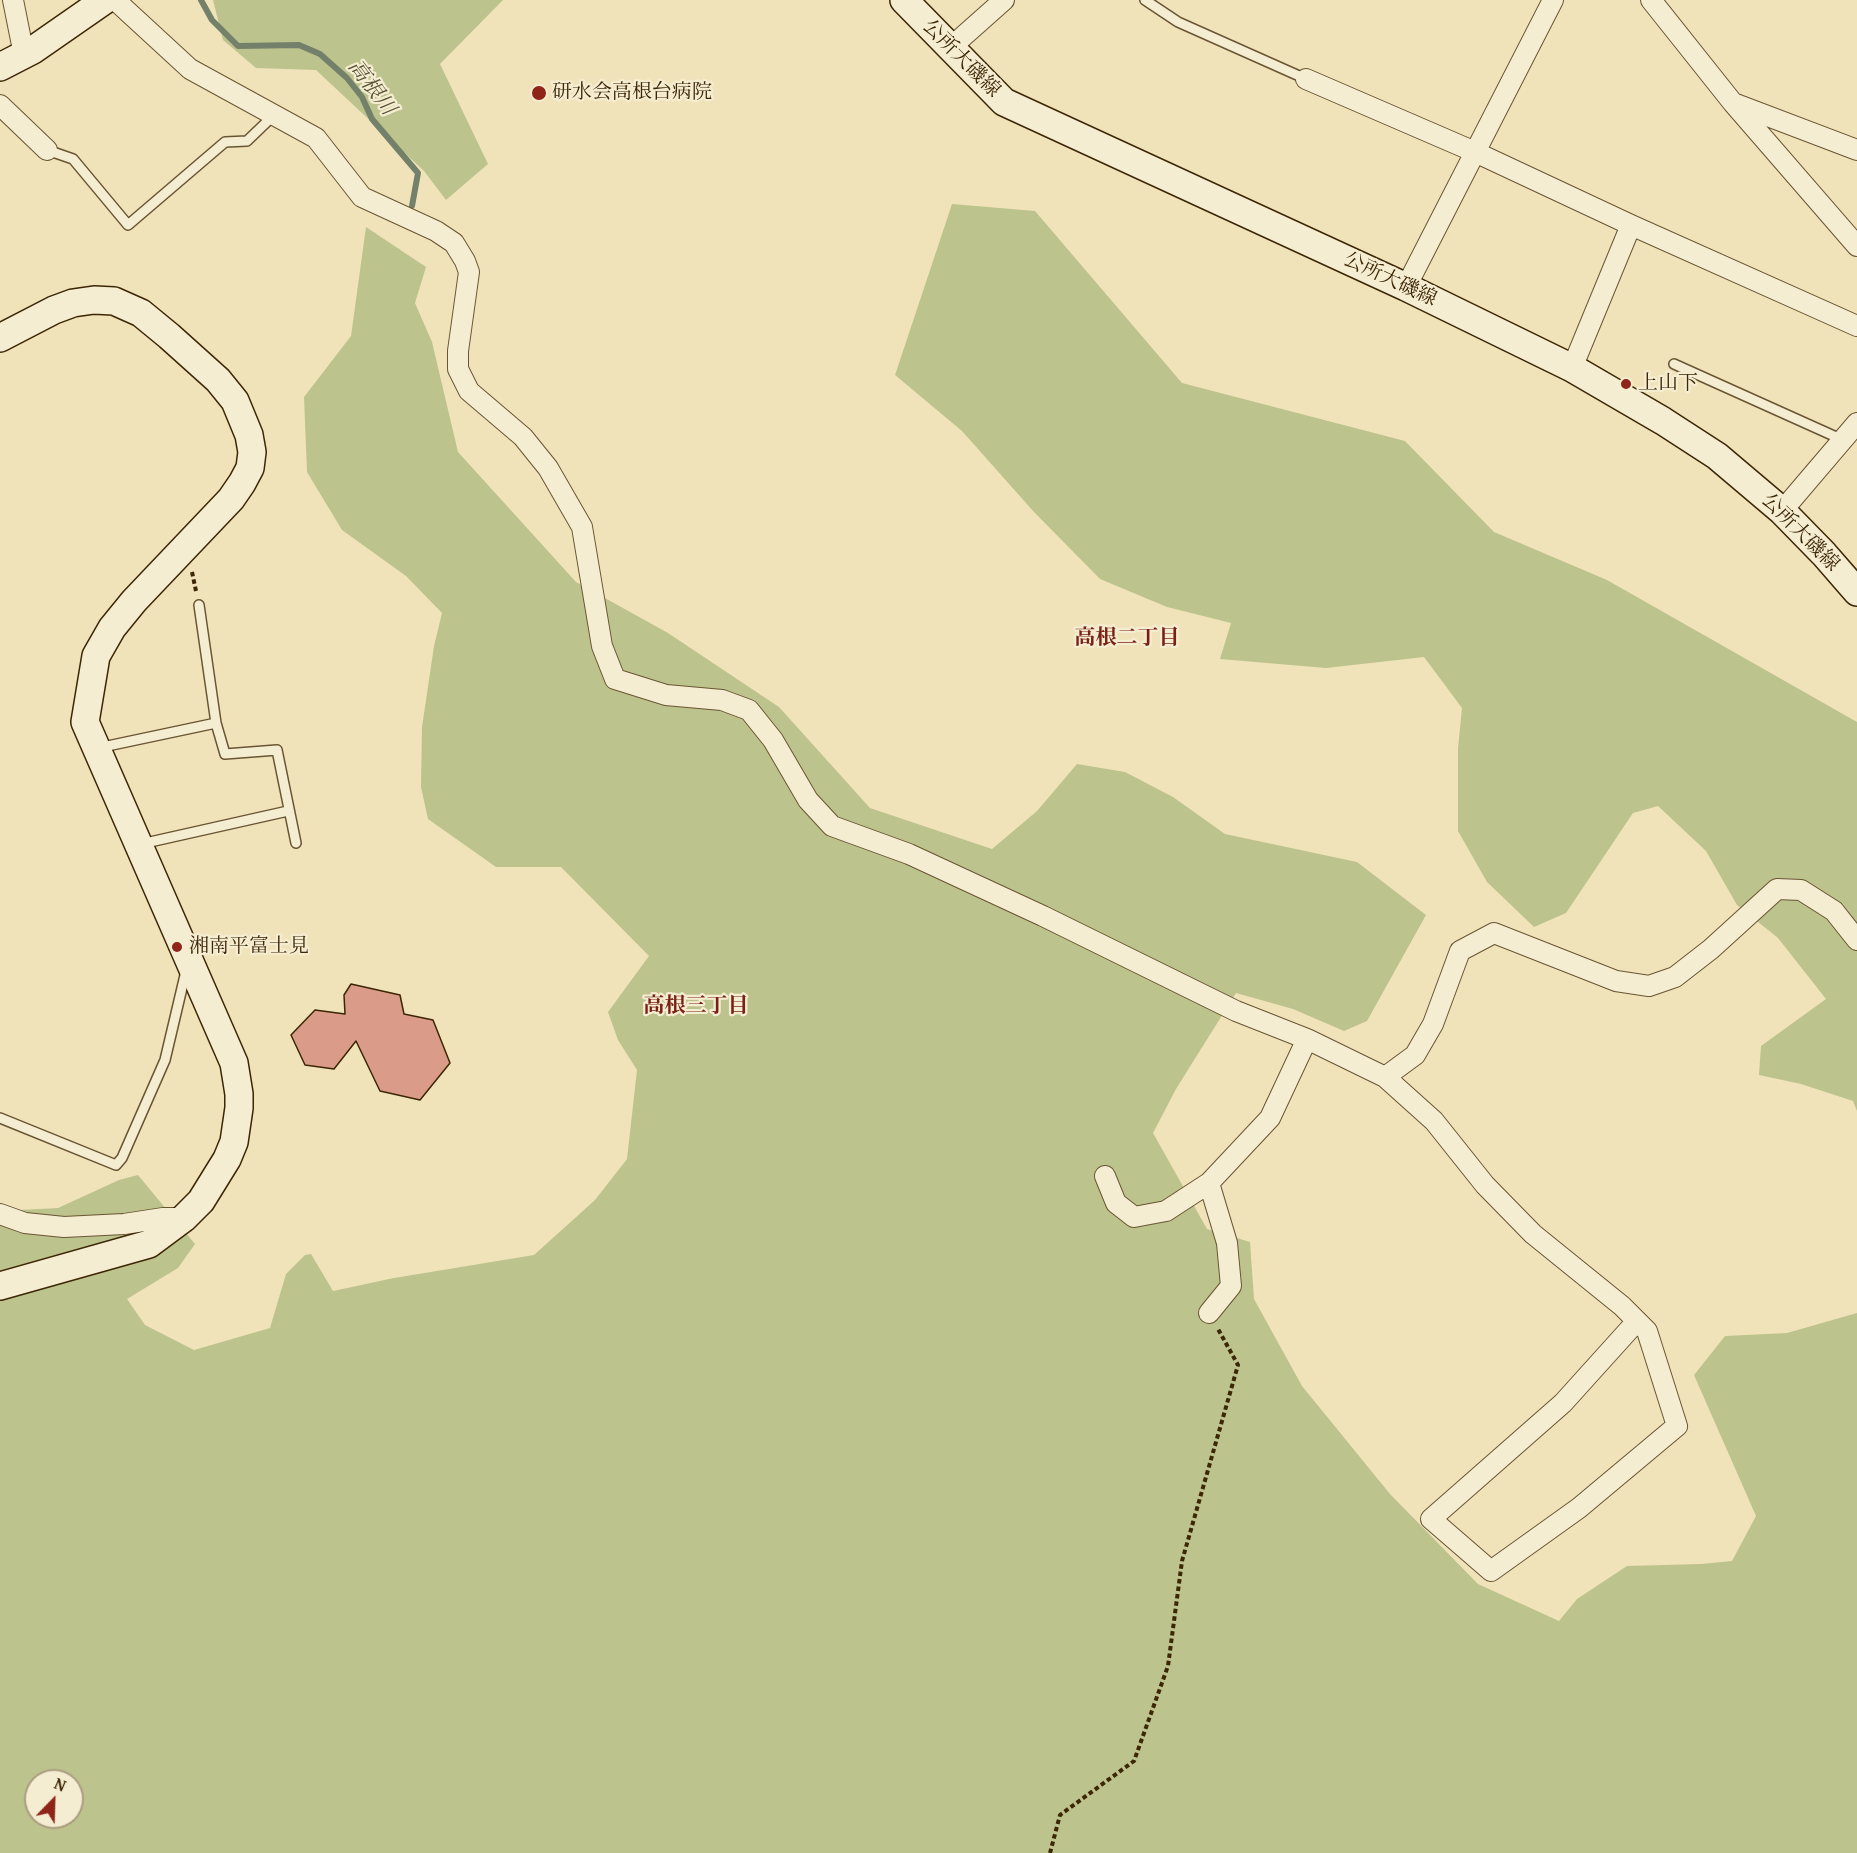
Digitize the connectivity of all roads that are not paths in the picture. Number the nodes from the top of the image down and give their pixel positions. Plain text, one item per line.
1 (13, 0) edge
2 (105, 0) edge
3 (115, 0) edge
4 (904, 0) edge
5 (1004, 0) edge
6 (1145, 0) edge
7 (1553, 0) edge
8 (1651, 0) edge
9 (950, 48) junction
10 (24, 55) junction
11 (0, 67) edge
12 (1306, 79) joint
13 (1733, 103) junction
14 (0, 105) edge
15 (274, 115) junction
16 (47, 150) joint
17 (1857, 150) edge
18 (1475, 153) junction
19 (1631, 225) junction
20 (1857, 246) edge
21 (1406, 287) junction
22 (1857, 326) edge
23 (0, 338) edge
24 (1674, 364) dead end
25 (1572, 368) junction
26 (1857, 423) edge
27 (1843, 440) junction
28 (1782, 511) junction
29 (1857, 592) edge
30 (199, 604) dead end
31 (216, 723) junction
32 (95, 749) junction
33 (288, 811) junction
34 (296, 843) dead end
35 (137, 845) junction
36 (1857, 940) edge
37 (189, 959) junction
38 (1307, 1039) junction
39 (1385, 1077) junction
40 (0, 1118) edge
41 (1105, 1176) dead end
42 (1209, 1183) junction
43 (0, 1214) edge
44 (184, 1218) junction
45 (0, 1286) edge
46 (1209, 1313) road end
47 (1636, 1321) junction

1 - 10 street
2 - 10 street
3 - 15 street
4 - 9 street, 公所大磯線
5 - 9 street
6 - 12 lane
7 - 18 street
8 - 13 street
9 - 21 street, 公所大磯線
10 - 11 street
12 - 18 street
13 - 17 street
13 - 20 street
14 - 16 street
15 - 16 lane
15 - 38 street
18 - 19 street
18 - 21 street
19 - 22 street
19 - 25 street
21 - 25 street, 公所大磯線
23 - 32 street
24 - 27 lane
25 - 28 street, 公所大磯線
26 - 27 street
27 - 28 street
28 - 29 street, 公所大磯線
30 - 31 lane
31 - 32 lane
31 - 33 lane
32 - 35 street
33 - 34 lane
33 - 35 lane
35 - 37 street
36 - 39 street
37 - 40 lane
37 - 44 street
38 - 39 street
38 - 42 street
39 - 47 street
41 - 42 street
42 - 46 street
43 - 44 street
44 - 45 street
47 - 47 street

